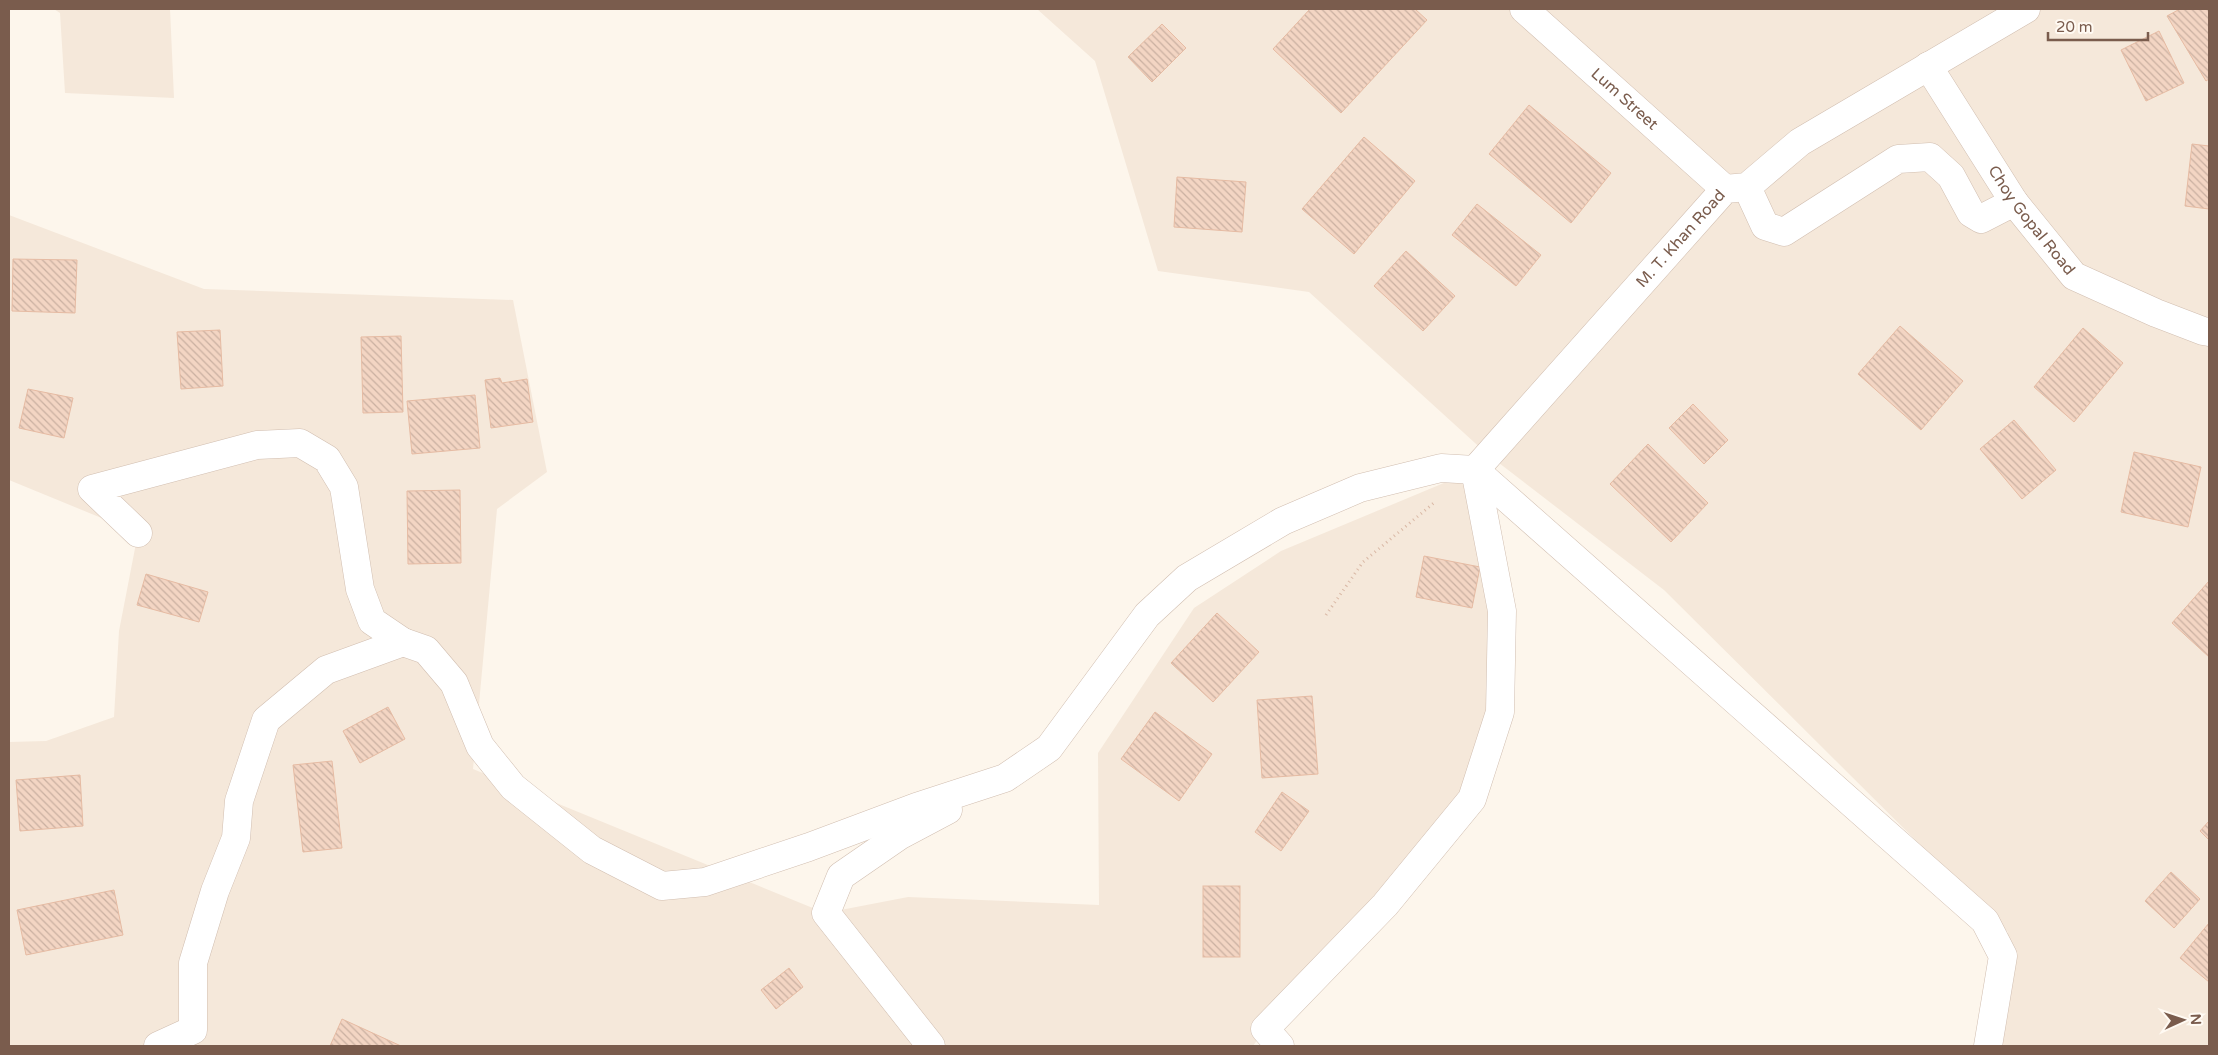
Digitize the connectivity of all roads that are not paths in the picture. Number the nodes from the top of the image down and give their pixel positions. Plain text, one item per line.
1 (1524, 9) edge
2 (2026, 9) edge
3 (1928, 66) junction
4 (1736, 188) junction
5 (2014, 202) junction
6 (2209, 332) edge
7 (1475, 470) junction
8 (138, 533) dead end
9 (402, 642) junction
10 (1005, 778) junction
11 (1266, 1040) edge
12 (158, 1046) edge
13 (932, 1046) edge
14 (1988, 1046) edge

1 - 4 street, Lum Street
2 - 3 street, M. T. Khan Road
3 - 4 street, M. T. Khan Road
3 - 5 street, Choy Gopal Road
4 - 5 street
4 - 7 street, M. T. Khan Road
5 - 6 street, Choy Gopal Road
7 - 10 street
7 - 11 street
7 - 14 street
8 - 9 street
9 - 10 street
9 - 12 street
10 - 13 street

